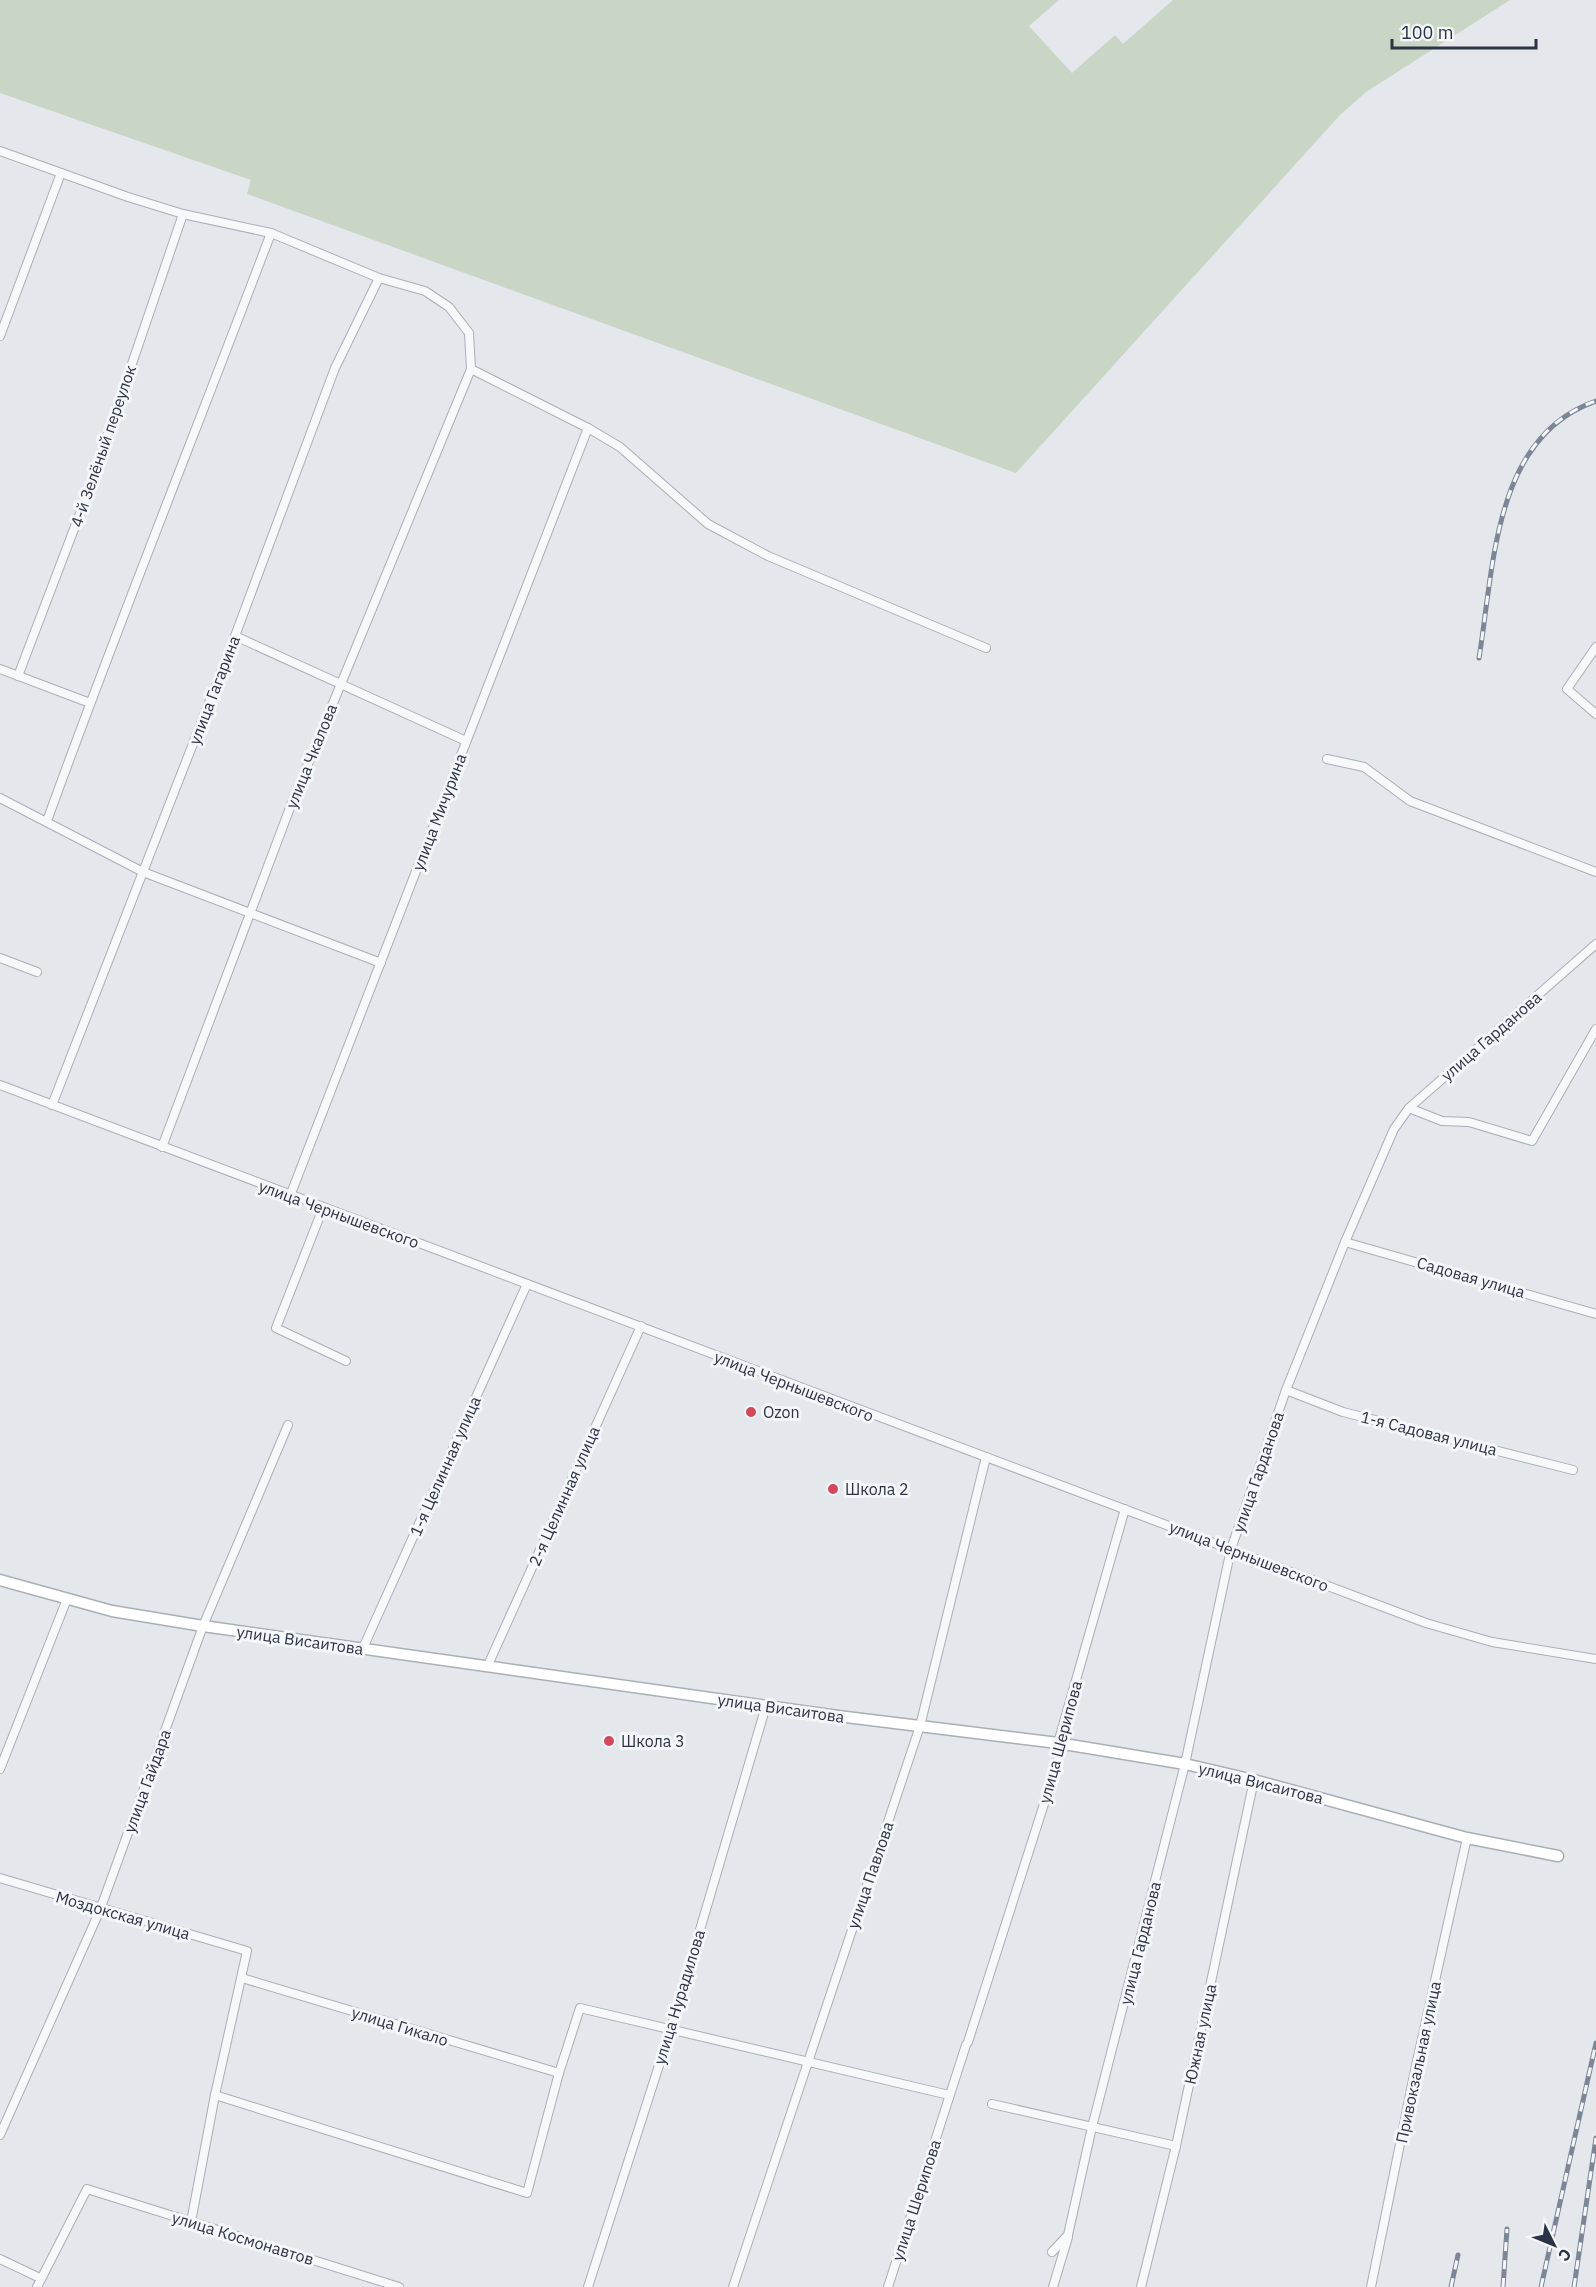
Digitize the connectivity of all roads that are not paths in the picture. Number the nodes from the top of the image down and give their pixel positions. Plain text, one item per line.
1 (0, 151) edge
2 (61, 173) junction
3 (183, 214) junction
4 (272, 233) junction
5 (379, 278) junction
6 (0, 336) edge
7 (471, 369) junction
8 (588, 428) junction
9 (235, 636) junction
10 (1596, 647) edge
11 (986, 648) dead end
12 (0, 669) edge
13 (18, 676) junction
14 (339, 684) junction
15 (90, 703) junction
16 (1596, 714) edge
17 (466, 741) junction
18 (1327, 759) dead end
19 (0, 798) edge
20 (47, 821) junction
21 (143, 872) junction
22 (1596, 873) edge
23 (252, 912) junction
24 (1596, 944) edge
25 (1592, 953) edge
26 (0, 958) edge
27 (381, 963) junction
28 (37, 972) dead end
29 (1596, 1029) edge
30 (0, 1085) edge
31 (52, 1105) junction
32 (1409, 1108) junction
33 (162, 1147) junction
34 (290, 1196) junction
35 (323, 1208) junction
36 (1345, 1242) junction
37 (527, 1284) junction
38 (1596, 1314) edge
39 (641, 1326) junction
40 (346, 1361) dead end
41 (1287, 1390) junction
42 (288, 1425) dead end
43 (986, 1457) junction
44 (1573, 1470) dead end
45 (1125, 1509) junction
46 (1231, 1549) junction
47 (0, 1580) edge
48 (67, 1599) junction
49 (203, 1626) junction
50 (363, 1648) junction
51 (1596, 1659) edge
52 (488, 1665) junction
53 (766, 1706) junction
54 (920, 1726) junction
55 (1058, 1743) junction
56 (1185, 1764) junction
57 (0, 1768) edge
58 (1254, 1780) junction
59 (1467, 1838) junction
60 (1558, 1856) dead end
61 (0, 1878) edge
62 (100, 1910) junction
63 (242, 1978) junction
64 (671, 2028) junction
65 (807, 2062) junction
66 (559, 2073) junction
67 (215, 2095) junction
68 (949, 2095) junction
69 (992, 2104) dead end
70 (1092, 2127) junction
71 (0, 2135) edge
72 (1176, 2146) junction
73 (191, 2222) junction
74 (1068, 2235) junction
75 (1052, 2252) dead end
76 (0, 2259) edge
77 (40, 2278) junction
78 (37, 2287) edge
79 (399, 2287) edge
80 (588, 2287) edge
81 (733, 2287) edge
82 (888, 2287) edge
83 (1053, 2287) edge
84 (1141, 2287) edge
85 (1371, 2287) edge

1 - 2 street
2 - 3 street
2 - 6 street
3 - 4 street
3 - 13 street, 4-й Зелёный переулок
4 - 5 street
4 - 15 street
5 - 7 street
5 - 9 street, улица Гагарина
7 - 8 street
7 - 14 street, улица Чкалова
8 - 11 street
8 - 17 street, улица Мичурина
9 - 14 street
9 - 21 street, улица Гагарина
10 - 16 street
12 - 13 street
13 - 15 street
14 - 17 street
14 - 23 street, улица Чкалова
15 - 20 street
17 - 27 street, улица Мичурина
18 - 22 street
19 - 20 street
20 - 21 street
21 - 23 street
21 - 31 street, улица Гагарина
23 - 27 street
23 - 33 street, улица Чкалова
24 - 25 street, улица Гарданова
25 - 32 street, улица Гарданова
26 - 28 street
27 - 34 street, улица Мичурина
29 - 32 street
30 - 31 street, улица Чернышевского
31 - 33 street, улица Чернышевского
32 - 36 street, улица Гарданова
33 - 34 street, улица Чернышевского
34 - 35 street, улица Чернышевского
35 - 37 street, улица Чернышевского
35 - 40 street
36 - 38 street, Садовая улица
36 - 41 street, улица Гарданова
37 - 39 street, улица Чернышевского
37 - 50 street, 1-я Целинная улица
39 - 43 street, улица Чернышевского
39 - 52 street, 2-я Целинная улица
41 - 44 street, 1-я Садовая улица
41 - 46 street, улица Гарданова
42 - 49 street, улица Гайдара
43 - 45 street, улица Чернышевского
43 - 54 street, улица Павлова
45 - 46 street, улица Чернышевского
45 - 55 street, улица Шерипова
46 - 51 street, улица Чернышевского
46 - 56 street, улица Гарданова
47 - 48 street, улица Висаитова
48 - 49 street, улица Висаитова
48 - 57 street
49 - 50 street, улица Висаитова
49 - 62 street, улица Гайдара
50 - 52 street, улица Висаитова
52 - 53 street, улица Висаитова
53 - 54 street, улица Висаитова
53 - 64 street, улица Нурадилова
54 - 55 street, улица Висаитова
54 - 65 street, улица Павлова
55 - 56 street, улица Висаитова
55 - 68 street, улица Шерипова
56 - 58 street, улица Висаитова
56 - 70 street, улица Гарданова
58 - 59 street, улица Висаитова
58 - 72 street, Южная улица
59 - 60 street, улица Висаитова
59 - 85 street, Привокзальная улица
61 - 62 street, Моздокская улица
62 - 63 street, Моздокская улица
62 - 71 street, улица Гайдара
63 - 66 street, улица Гикало
63 - 67 street
64 - 65 street
64 - 66 street
64 - 80 street, улица Нурадилова
65 - 68 street
65 - 81 street, улица Павлова
66 - 67 street
67 - 73 street
68 - 82 street, улица Шерипова
69 - 70 street
70 - 72 street
70 - 74 street, улица Гарданова
72 - 84 street, Южная улица
73 - 77 street, улица Космонавтов
73 - 79 street, улица Космонавтов
74 - 75 street
74 - 83 street, улица Гарданова
76 - 77 street
77 - 78 street

